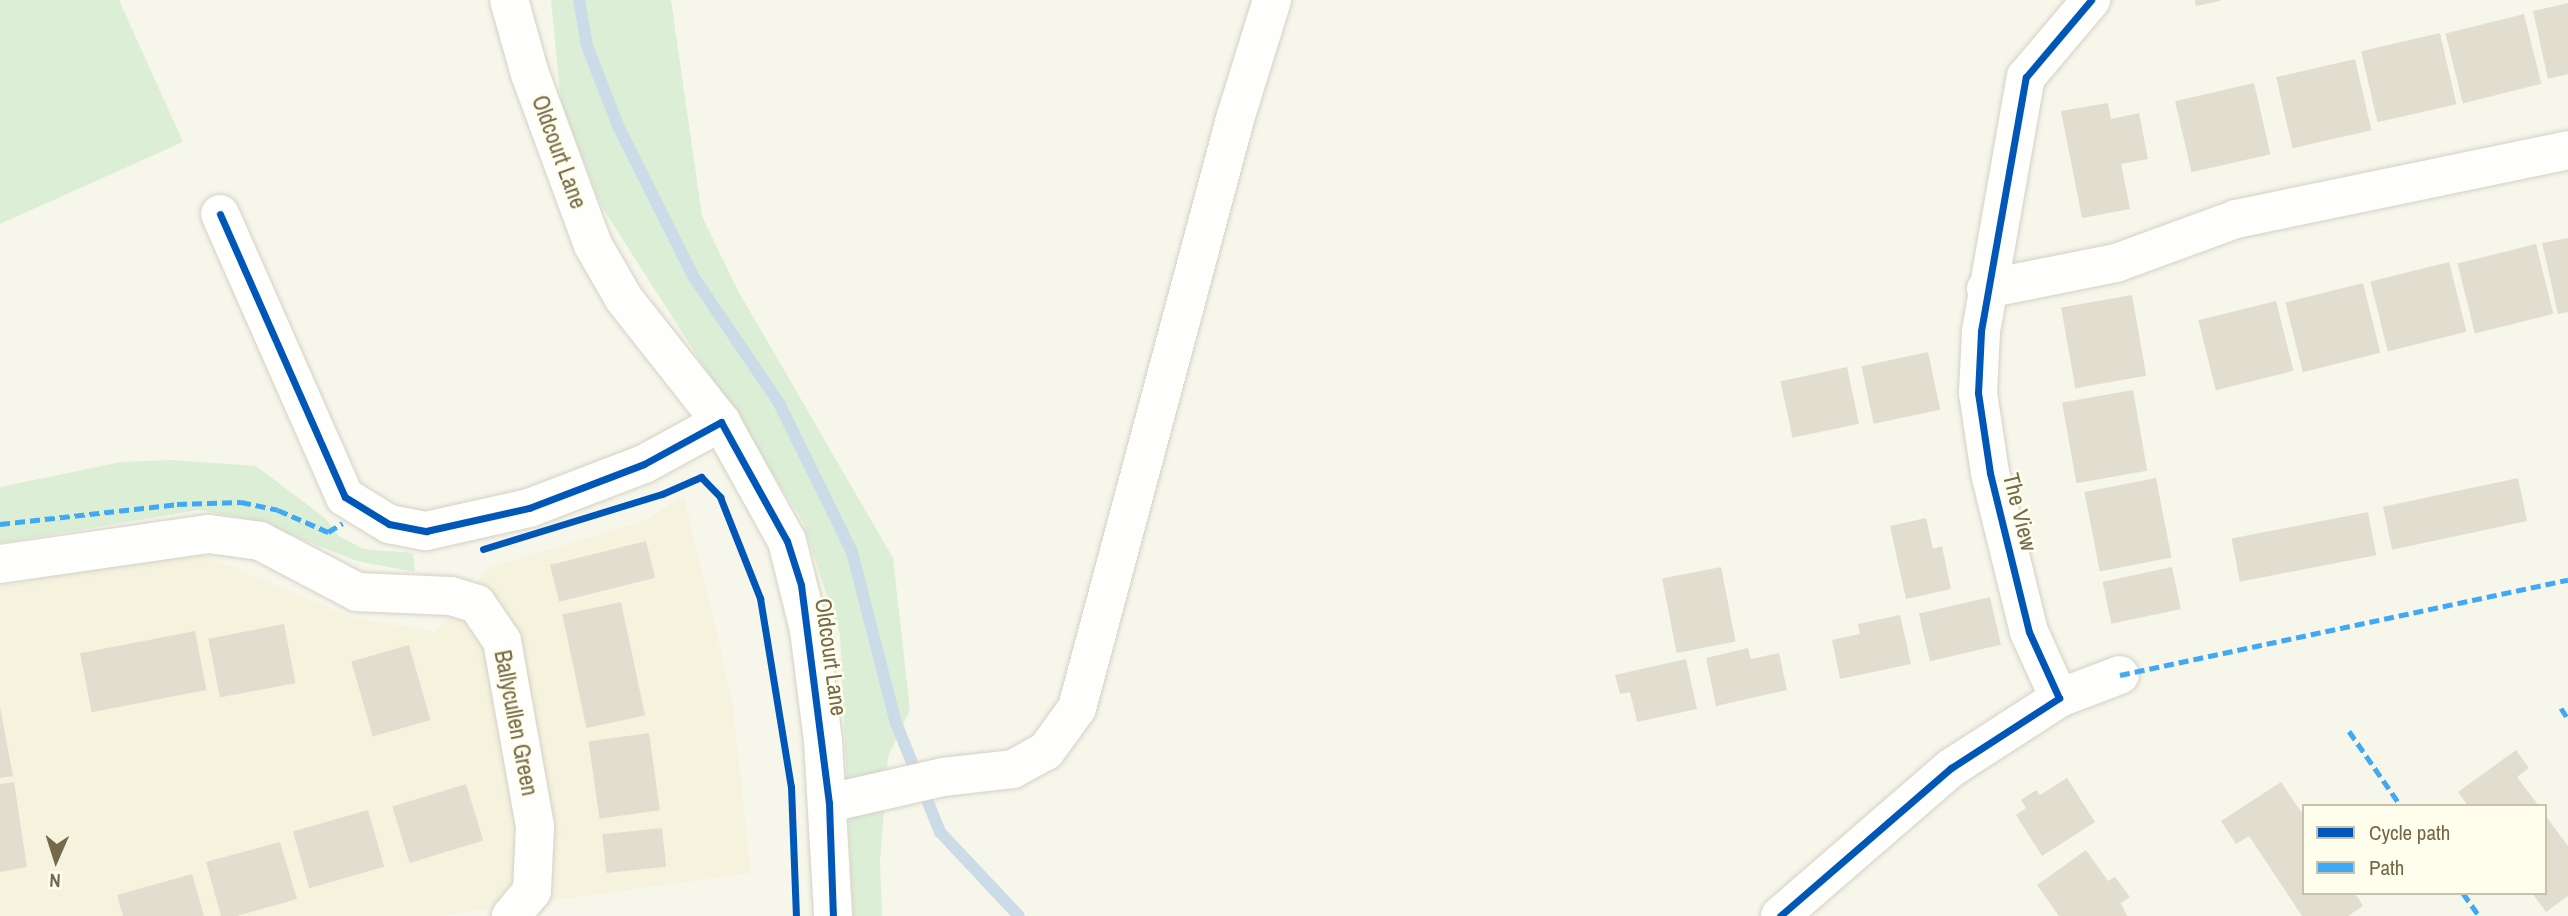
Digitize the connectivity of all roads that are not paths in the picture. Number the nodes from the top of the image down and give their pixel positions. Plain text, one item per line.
1 (509, 0) edge
2 (1272, 0) edge
3 (2091, 0) edge
4 (2568, 150) edge
5 (220, 214) dead end
6 (1986, 289) junction
7 (721, 422) junction
8 (0, 565) edge
9 (2120, 675) dead end
10 (2059, 698) junction
11 (829, 803) junction
12 (511, 916) edge
13 (833, 916) edge
14 (1780, 916) edge

1 - 7 street, Oldcourt Lane
2 - 11 street
3 - 6 street, The View
4 - 6 street
5 - 7 street
6 - 10 street, The View
7 - 11 street, Oldcourt Lane
8 - 12 street, Ballycullen Green
9 - 10 street
10 - 14 street
11 - 13 street, Oldcourt Lane

